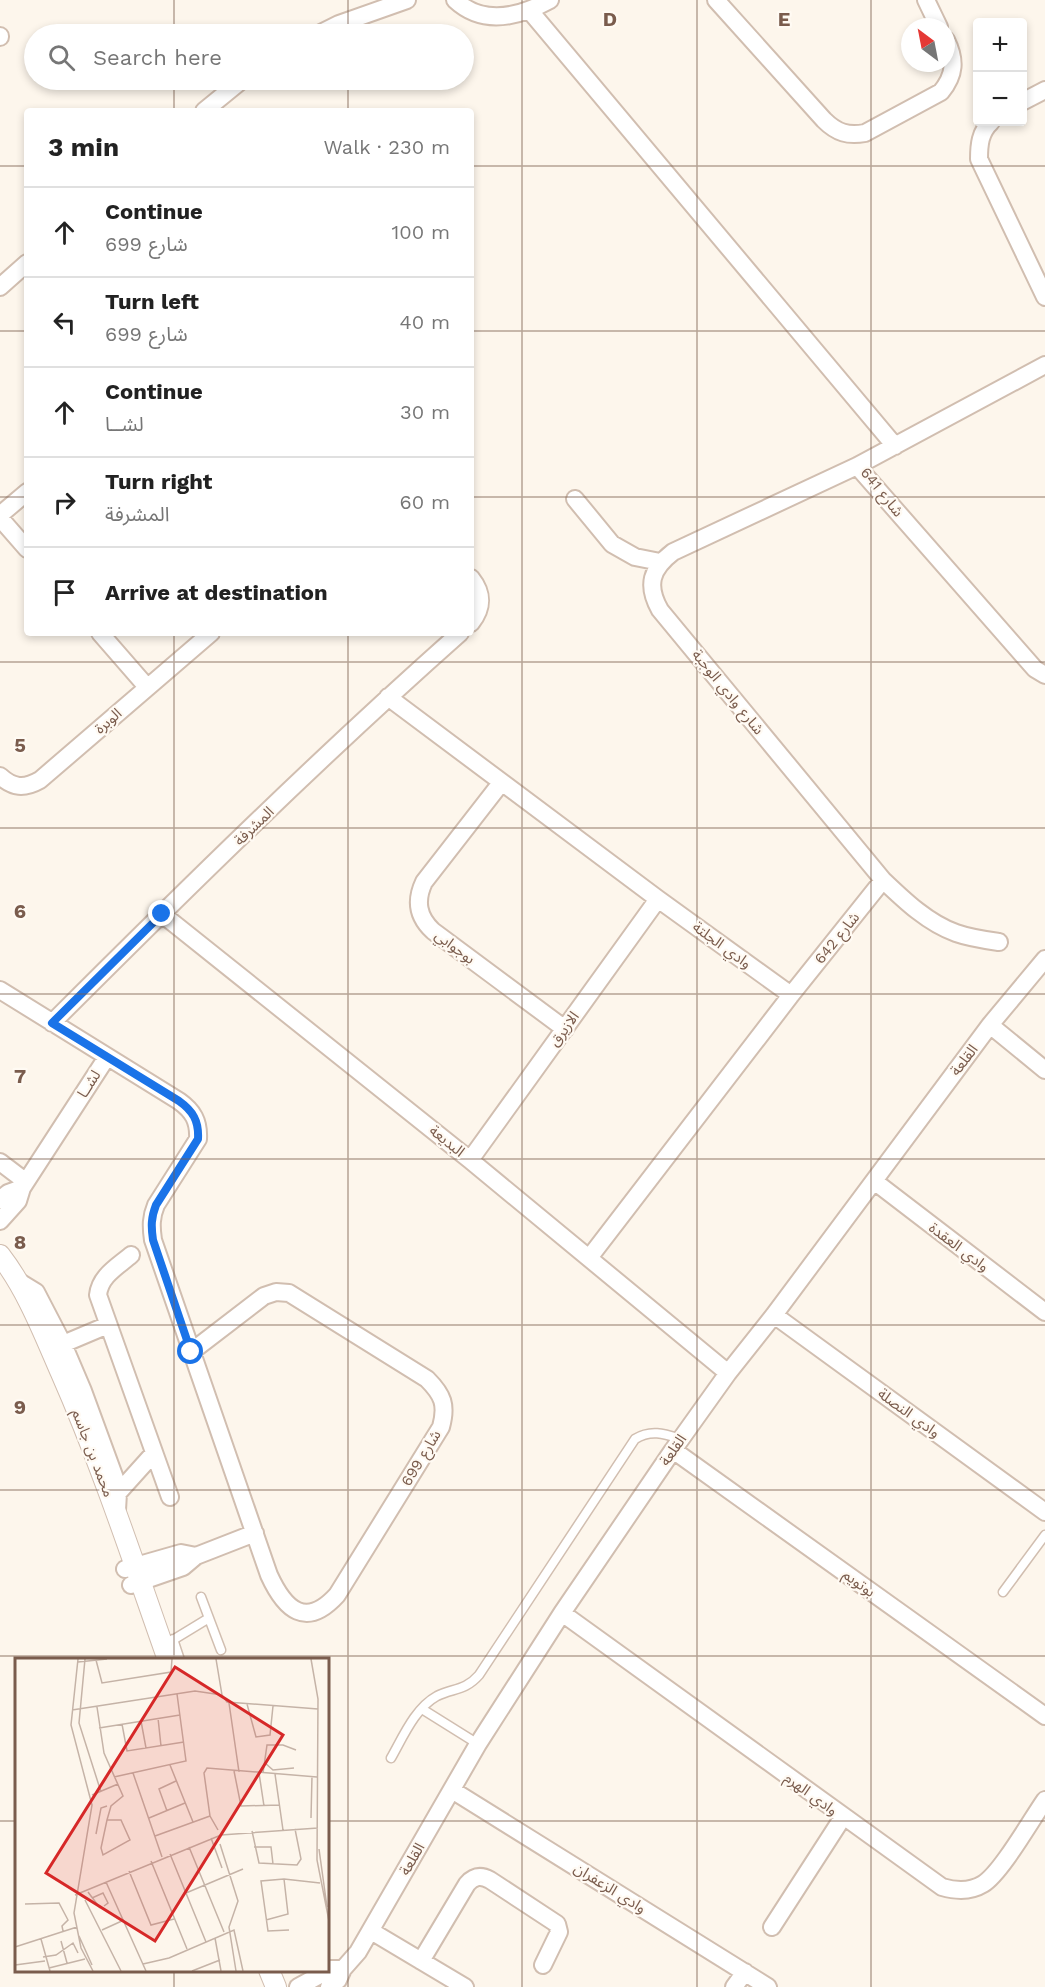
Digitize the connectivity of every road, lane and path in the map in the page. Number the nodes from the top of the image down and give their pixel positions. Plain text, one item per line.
1 (408, 0) edge
2 (455, 0) edge
3 (550, 0) edge
4 (716, 0) edge
5 (926, 0) edge
6 (530, 11) junction
7 (935, 18) edge
8 (341, 24) edge
9 (952, 72) edge
10 (230, 90) edge
11 (1045, 90) edge
12 (1027, 100) edge
13 (208, 108) edge
14 (986, 126) edge
15 (24, 266) edge
16 (1040, 277) edge
17 (0, 287) edge
18 (1045, 297) edge
19 (1044, 367) edge
20 (895, 446) junction
21 (857, 466) junction
22 (24, 495) edge
23 (575, 499) dead end
24 (0, 516) edge
25 (24, 545) edge
26 (660, 562) junction
27 (474, 582) edge
28 (474, 618) edge
29 (103, 636) edge
30 (207, 636) edge
31 (457, 636) edge
32 (1045, 675) edge
33 (147, 687) junction
34 (388, 697) junction
35 (0, 776) edge
36 (501, 783) junction
37 (883, 880) junction
38 (658, 899) junction
39 (162, 914) junction
40 (999, 942) dead end
41 (1045, 959) edge
42 (0, 990) edge
43 (791, 995) junction
44 (52, 1023) junction
45 (990, 1025) junction
46 (565, 1029) junction
47 (107, 1057) junction
48 (1045, 1070) edge
49 (470, 1160) junction
50 (0, 1162) edge
51 (874, 1181) junction
52 (23, 1185) junction
53 (0, 1200) edge
54 (0, 1221) edge
55 (0, 1255) edge
56 (131, 1255) dead end
57 (589, 1258) junction
58 (9, 1280) edge
59 (1045, 1312) edge
60 (774, 1315) junction
61 (108, 1325) junction
62 (63, 1344) junction
63 (191, 1352) junction
64 (728, 1373) junction
65 (677, 1444) junction
66 (154, 1454) junction
67 (118, 1493) junction
68 (170, 1497) dead end
69 (1045, 1512) edge
70 (116, 1514) junction
71 (255, 1533) junction
72 (1045, 1535) edge
73 (133, 1575) junction
74 (1003, 1592) dead end
75 (201, 1597) dead end
76 (562, 1613) junction
77 (209, 1618) junction
78 (221, 1650) dead end
79 (165, 1651) edge
80 (422, 1709) junction
81 (1045, 1716) edge
82 (478, 1744) junction
83 (391, 1758) dead end
84 (452, 1790) junction
85 (1045, 1800) edge
86 (843, 1817) junction
87 (772, 1927) dead end
88 (370, 1931) junction
89 (421, 1961) junction
90 (543, 1965) dead end
91 (344, 1969) junction
92 (269, 1972) edge
93 (279, 1972) edge
94 (326, 1972) edge
95 (328, 1972) edge
96 (744, 1972) junction
97 (276, 1987) edge
98 (286, 1987) edge
99 (298, 1987) edge
100 (329, 1987) edge
101 (465, 1987) edge
102 (734, 1987) edge
103 (768, 1987) edge

1 - 8 street
2 - 6 street
3 - 6 street
4 - 9 street
5 - 7 street
6 - 20 street
10 - 13 street
11 - 12 street
14 - 16 street
15 - 17 street
16 - 18 street
19 - 20 street, شارع 641
20 - 21 street, شارع 641
21 - 26 street
21 - 32 street, شارع 641
22 - 24 street
23 - 26 street
24 - 25 street
26 - 37 street, شارع وادي الوجبة
27 - 28 street
29 - 33 street
30 - 33 street, الوبرة
31 - 34 street, المشرفة
33 - 35 street, الوبرة
34 - 36 street, وادي الجلتة
34 - 39 street, المشرفة
36 - 38 street, وادي الجلتة
36 - 46 street, بوجوابي
37 - 40 street, شارع وادي الوجبة
37 - 43 street, شارع 642
38 - 43 street, وادي الجلتة
38 - 46 street, الازيرق
39 - 44 street, المشرفة
39 - 49 street, البديعة
41 - 45 street, القلعة
42 - 44 street, لشــا
43 - 57 street
44 - 47 street, لشــا
45 - 48 street
45 - 51 street, القلعة
46 - 49 street, الازيرق
47 - 52 street, لشــا
47 - 63 street, شارع 699
49 - 57 street, البديعة
50 - 52 street
51 - 59 street, وادي العقدة
51 - 60 street, القلعة
52 - 53 street, لشــا
52 - 54 street, لشــا
55 - 58 street, محمد بن جاسم
56 - 61 street
57 - 64 street, البديعة
58 - 62 street
58 - 70 street, محمد بن جاسم
58 - 73 street, محمد بن جاسم
60 - 64 street, القلعة
60 - 69 street, وادي النصلة
61 - 62 street
61 - 66 street
62 - 67 street
63 - 71 street, شارع 699
63 - 71 street, شارع 699
64 - 65 street, القلعة
65 - 76 street, القلعة
65 - 80 lane
65 - 81 street, بوتويم
66 - 67 street
66 - 68 street
67 - 70 street
70 - 73 street, محمد بن جاسم
71 - 73 street
72 - 74 lane
73 - 79 street, محمد بن جاسم
75 - 77 lane
76 - 82 street, القلعة
76 - 86 street, وادي الهرم
77 - 78 lane
77 - 79 lane
80 - 82 lane
80 - 83 lane
82 - 84 street, القلعة
84 - 88 street, القلعة
84 - 96 street, وادي الزعفران
85 - 86 street, وادي الهرم
86 - 87 street
88 - 89 street
88 - 91 street, القلعة
89 - 90 street
89 - 101 street
91 - 95 street
91 - 100 street, القلعة
92 - 97 street
93 - 98 street
94 - 99 street
96 - 102 street
96 - 103 street, وادي الزعفران

